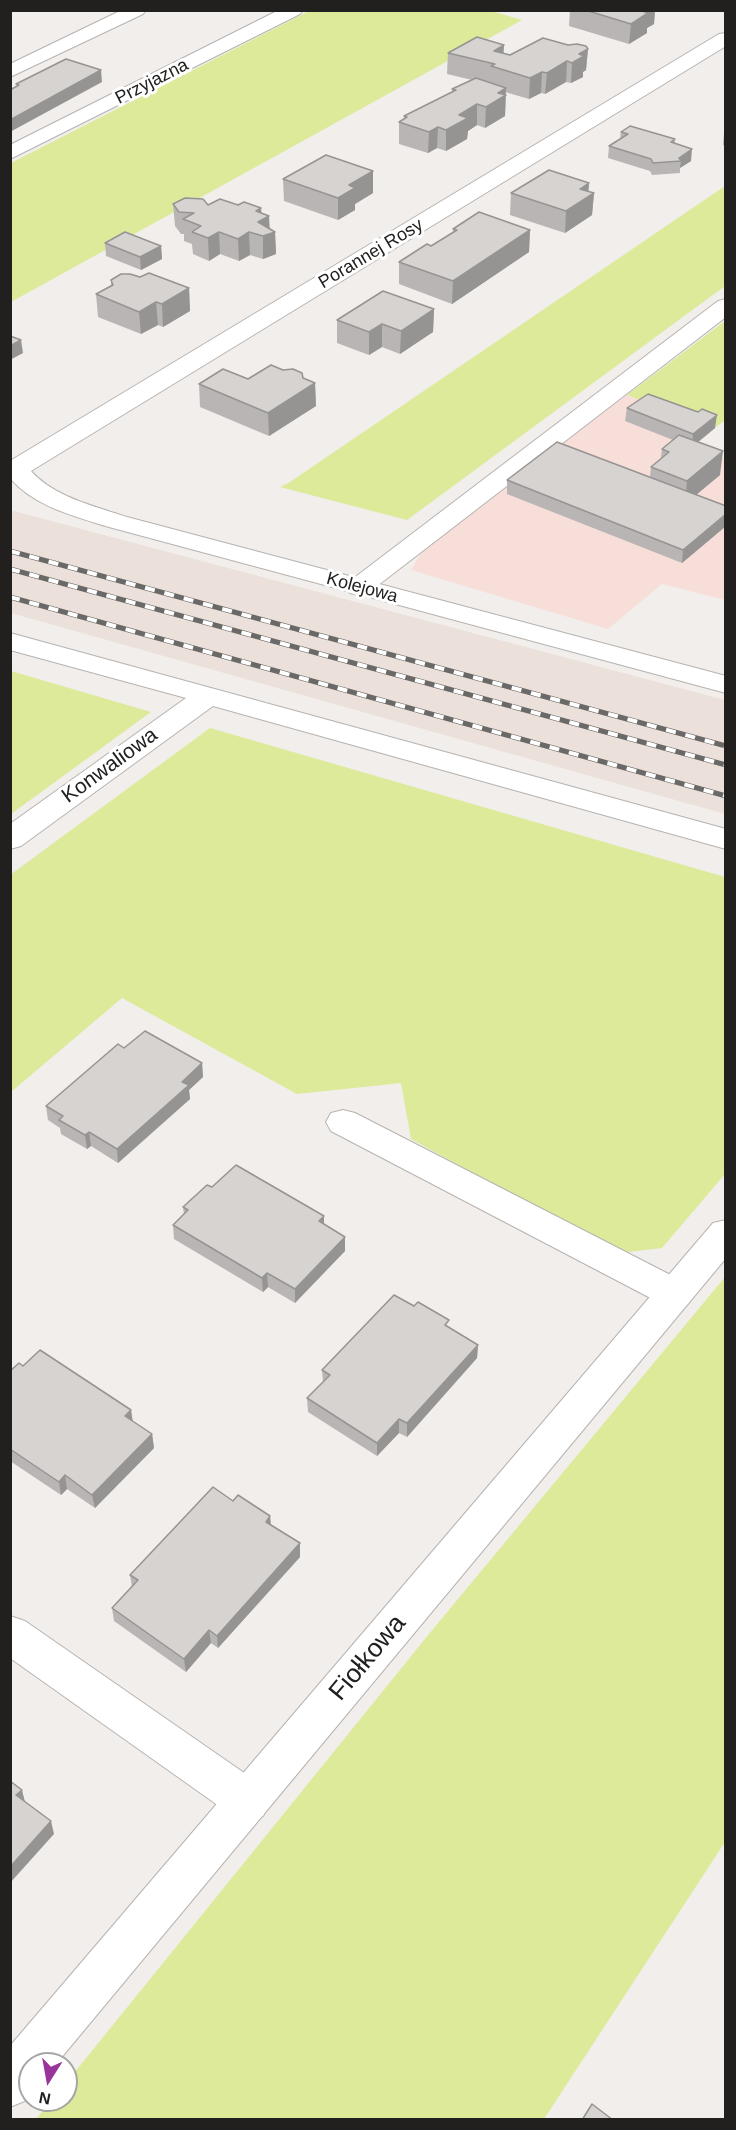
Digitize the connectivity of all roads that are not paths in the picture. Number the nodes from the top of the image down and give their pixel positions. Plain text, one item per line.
1 (137, 10) edge
2 (294, 10) edge
3 (726, 38) edge
4 (10, 71) edge
5 (10, 153) edge
6 (726, 306) edge
7 (13, 468) edge
8 (359, 587) junction
9 (10, 640) edge
10 (726, 685) edge
11 (211, 695) junction
12 (10, 839) edge
13 (726, 839) edge
14 (343, 1122) dead end
15 (726, 1233) edge
16 (675, 1294) junction
17 (10, 1634) edge
18 (248, 1801) junction
19 (10, 2083) edge

1 - 4 street
2 - 5 street, Przyjazna
3 - 7 street, Porannej Rosy
6 - 8 street
7 - 8 street, Kolejowa
8 - 10 street, Kolejowa
9 - 11 street
11 - 12 street, Konwaliowa
11 - 13 street
14 - 16 street
15 - 16 street, Fiołkowa
16 - 18 street, Fiołkowa
17 - 18 street
18 - 19 street, Fiołkowa

